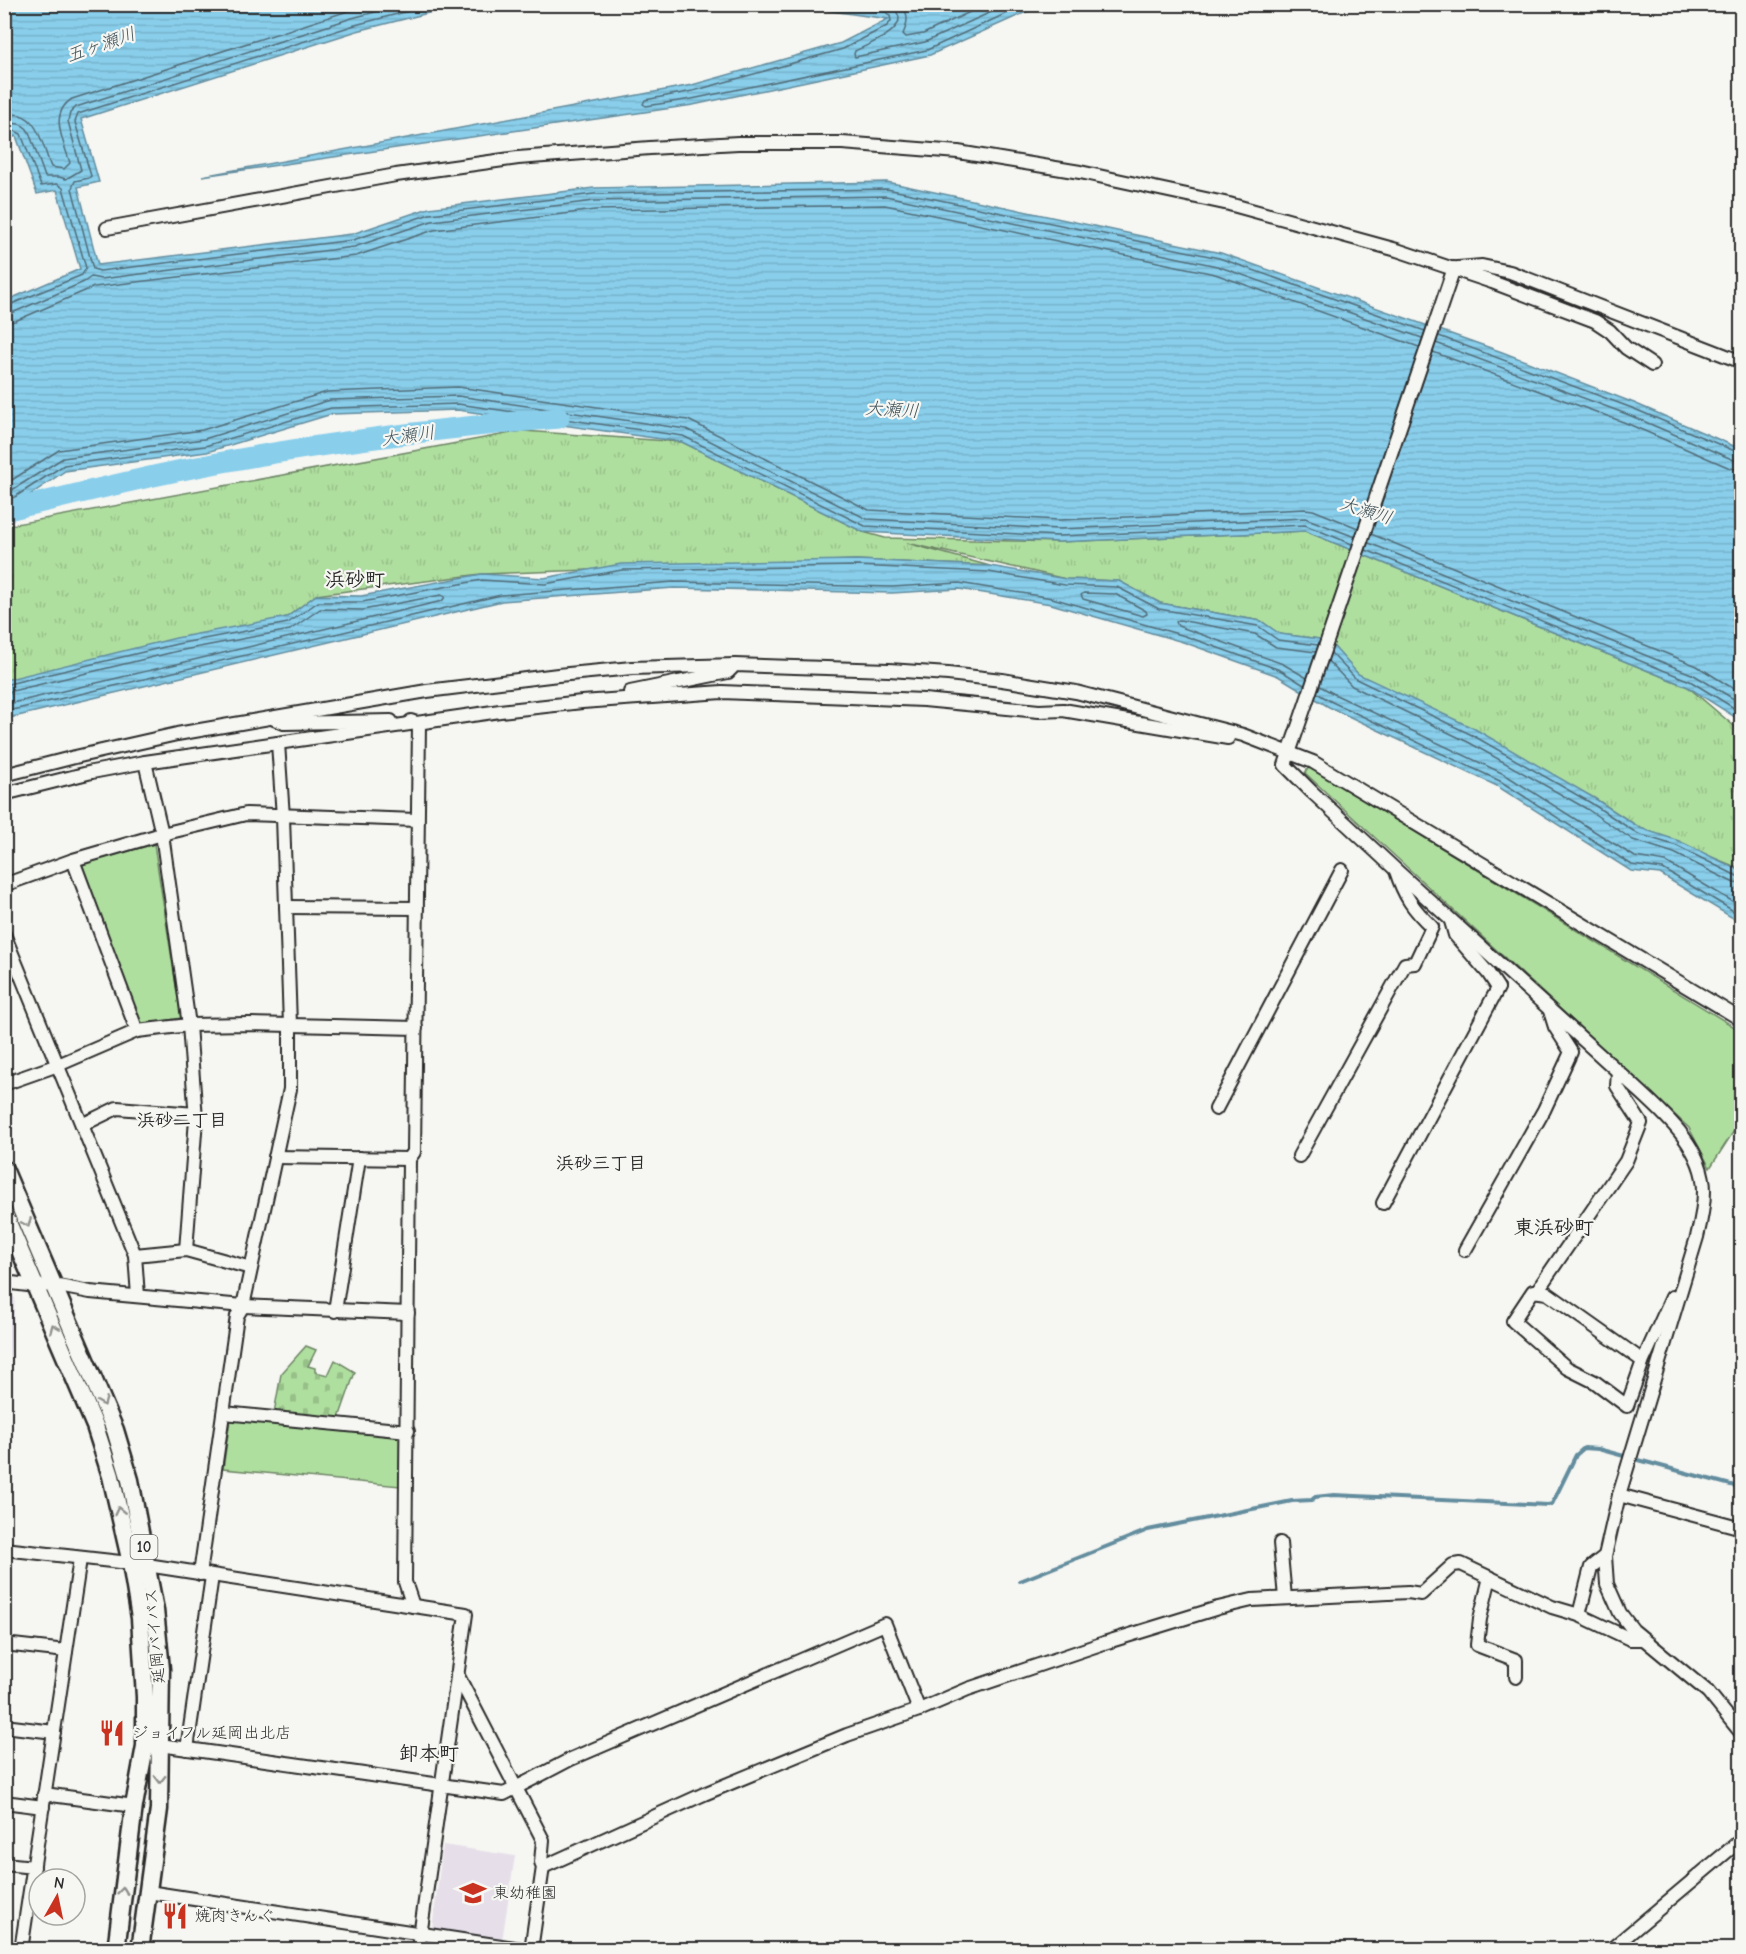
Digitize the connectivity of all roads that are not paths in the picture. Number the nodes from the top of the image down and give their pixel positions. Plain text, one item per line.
1 (107, 228) dead end
2 (1452, 274) junction
3 (1742, 362) edge
4 (1652, 365) dead end
5 (735, 665) junction
6 (613, 700) junction
7 (271, 718) junction
8 (419, 724) junction
9 (1244, 735) junction
10 (278, 743) junction
11 (1291, 747) junction
12 (145, 762) junction
13 (4, 776) edge
14 (4, 795) edge
15 (283, 817) junction
16 (417, 820) junction
17 (162, 834) junction
18 (73, 860) junction
19 (1342, 870) dead end
20 (1396, 870) junction
21 (4, 885) edge
22 (286, 907) junction
23 (417, 908) junction
24 (1450, 920) junction
25 (4, 934) edge
26 (1550, 1010) junction
27 (1742, 1020) edge
28 (189, 1025) junction
29 (290, 1025) junction
30 (416, 1028) junction
31 (137, 1031) junction
32 (58, 1065) junction
33 (1618, 1071) junction
34 (4, 1084) edge
35 (1215, 1109) dead end
36 (196, 1114) junction
37 (82, 1125) junction
38 (1299, 1156) dead end
39 (275, 1157) junction
40 (359, 1158) junction
41 (409, 1159) junction
42 (4, 1168) edge
43 (1383, 1203) dead end
44 (4, 1213) edge
45 (186, 1250) junction
46 (1465, 1250) dead end
47 (135, 1255) junction
48 (1692, 1255) junction
49 (251, 1268) junction
50 (4, 1282) edge
51 (53, 1285) junction
52 (36, 1286) junction
53 (1538, 1291) junction
54 (138, 1296) junction
55 (243, 1306) junction
56 (336, 1311) junction
57 (408, 1313) junction
58 (1642, 1361) junction
59 (224, 1413) junction
60 (408, 1431) junction
61 (1619, 1495) junction
62 (1742, 1528) edge
63 (1280, 1544) dead end
64 (4, 1549) edge
65 (1605, 1556) junction
66 (80, 1559) junction
67 (139, 1564) junction
68 (206, 1575) junction
69 (1490, 1577) junction
70 (1285, 1598) junction
71 (413, 1606) junction
72 (1579, 1615) junction
73 (1642, 1639) junction
74 (4, 1644) edge
75 (66, 1651) junction
76 (457, 1674) junction
77 (1516, 1677) dead end
78 (919, 1710) junction
79 (4, 1726) edge
80 (54, 1732) junction
81 (1742, 1734) edge
82 (160, 1745) junction
83 (187, 1749) junction
84 (441, 1785) junction
85 (517, 1788) junction
86 (43, 1800) junction
87 (4, 1802) edge
88 (134, 1806) junction
89 (1742, 1839) edge
90 (4, 1864) edge
91 (34, 1867) joint
92 (543, 1867) junction
93 (148, 1892) junction
94 (27, 1912) edge
95 (420, 1933) junction
96 (21, 1950) edge
97 (116, 1950) edge
98 (140, 1950) edge
99 (418, 1950) edge
100 (530, 1950) edge
101 (1610, 1950) edge

1 - 2 street
2 - 3 street
2 - 4 street
2 - 11 street
5 - 6 street
5 - 7 street
5 - 9 street
6 - 8 street
6 - 9 street
7 - 8 street
7 - 13 street
8 - 10 street
8 - 16 street
9 - 11 street
10 - 12 street
10 - 15 street
11 - 20 street
11 - 27 street
12 - 14 street
12 - 17 street
15 - 16 street
15 - 17 street
15 - 22 street
16 - 23 street
17 - 18 street
17 - 28 street
18 - 21 street
18 - 31 street
19 - 35 street
20 - 24 street
20 - 38 street
22 - 23 street
22 - 29 street
23 - 30 street
24 - 26 street
24 - 43 street
25 - 32 street
26 - 33 street
26 - 46 street
28 - 29 street
28 - 31 street
28 - 36 street
29 - 30 street
29 - 39 street
30 - 41 street
31 - 32 street
32 - 34 street
32 - 37 street
33 - 48 street
33 - 53 street
36 - 37 street
36 - 45 street
37 - 47 street
39 - 40 street
39 - 49 street
40 - 41 street
40 - 56 street
41 - 57 street
42 -> 51 highway, 延岡バイパス / 10
44 - 52 highway, 延岡バイパス / 10
45 - 47 street
45 - 49 street
47 - 54 street
48 - 58 street
48 - 61 street
49 - 55 street
50 - 52 street
51 - 52 street
51 - 54 street
51 -> 67 highway, 延岡バイパス / 10
67 -> 52 highway, 延岡バイパス / 10
53 - 58 street
53 - 58 street
54 - 55 street
55 - 56 street
55 - 59 street
56 - 57 street
57 - 60 street
59 - 60 street
59 - 68 street
60 - 71 street
61 - 62 street
61 - 65 street
63 - 70 street
64 - 66 street
65 - 72 street
65 - 73 street
66 - 67 street
66 - 75 street
67 - 68 street
67 - 82 highway, 延岡バイパス / 10
67 - 88 highway, 延岡バイパス / 10
68 - 71 street
68 - 83 street
69 - 70 street
69 - 72 street
69 - 77 street
70 - 78 street
71 - 76 street
72 - 73 street
73 - 81 street
74 - 75 street
75 - 80 street
76 - 84 street
76 - 85 street
78 - 85 street
78 - 92 street
79 - 80 street
80 - 86 street
82 - 83 street
82 -> 93 highway, 延岡バイパス / 10
83 - 84 street
84 - 85 street
84 - 95 street
85 - 92 street
86 - 87 street
86 - 88 street
86 - 91 street
97 -> 88 highway, 延岡バイパス / 10
89 - 101 street
90 - 91 street
92 - 100 street
93 - 95 street
93 - 98 highway, 延岡バイパス / 10
94 - 96 street
95 - 99 street
95 - 100 street

